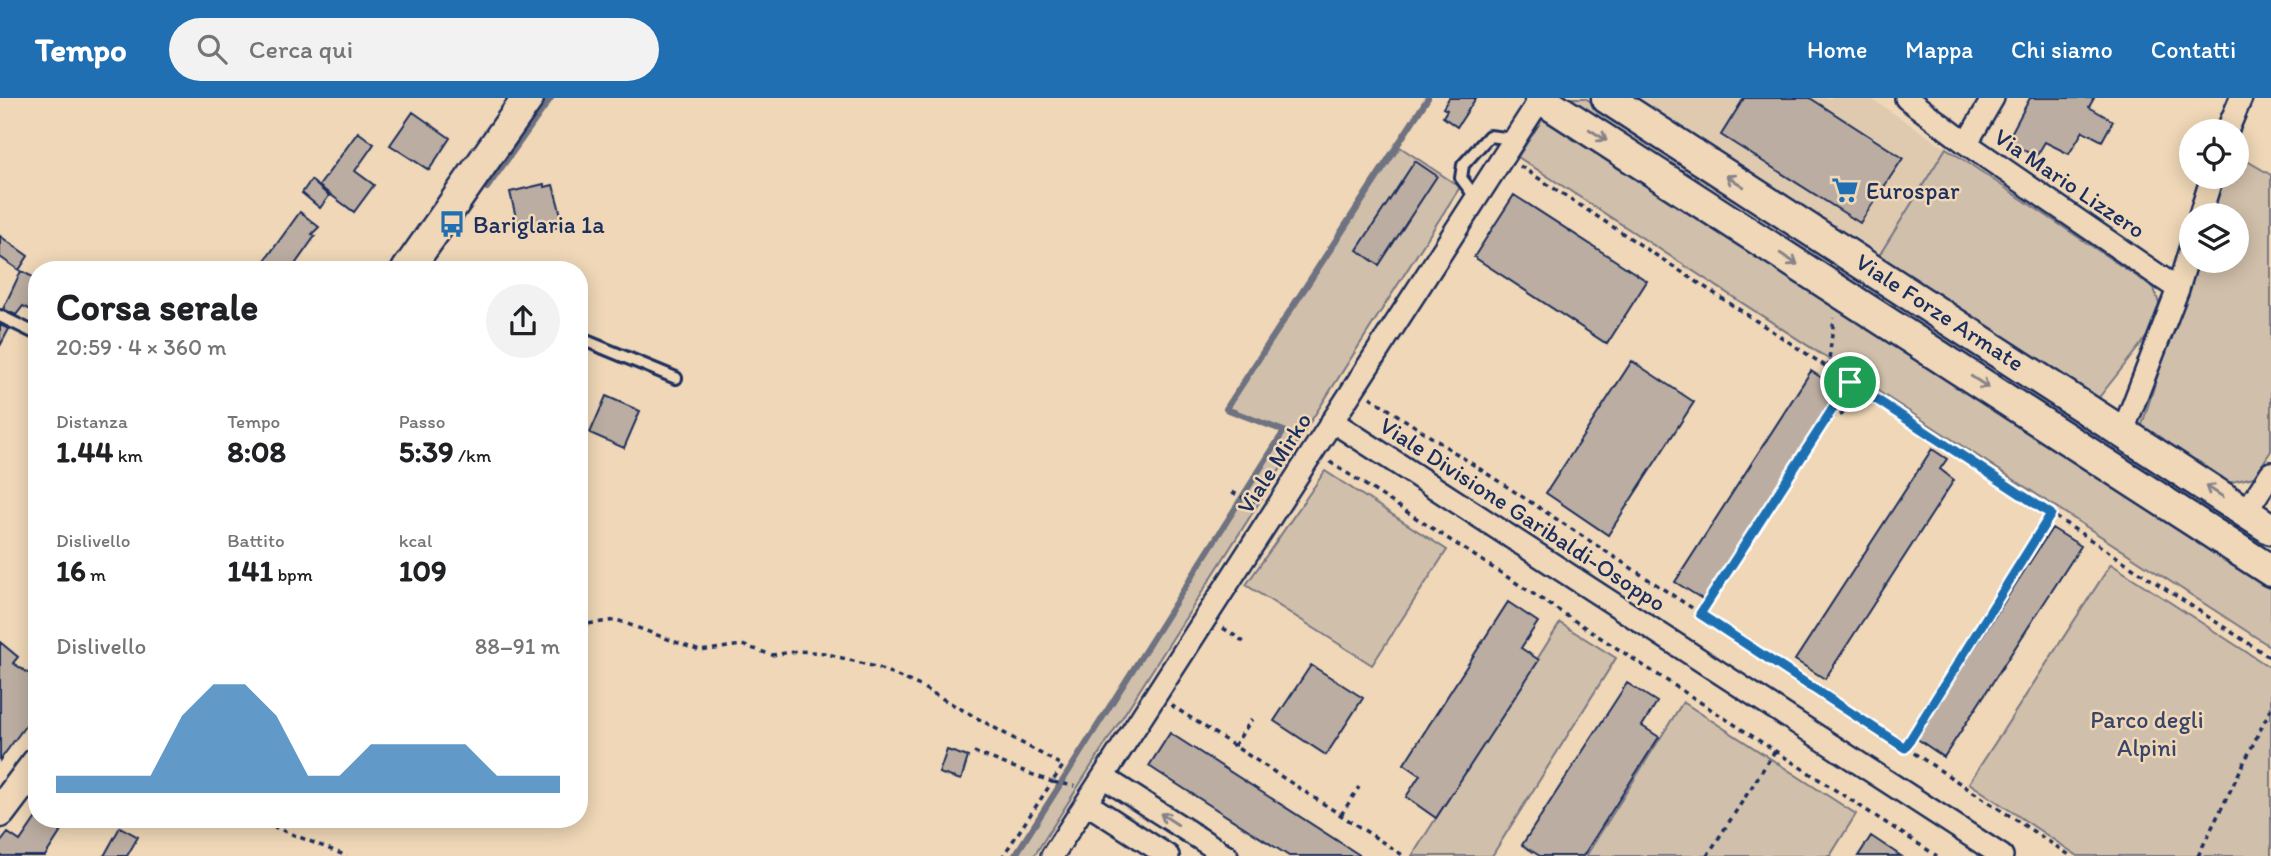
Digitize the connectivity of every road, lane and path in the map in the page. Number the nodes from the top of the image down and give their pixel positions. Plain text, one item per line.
1 (528, 98) edge
2 (1540, 98) edge
3 (1607, 98) edge
4 (1891, 98) edge
5 (1906, 98) edge
6 (1993, 98) edge
7 (2241, 98) edge
8 (2232, 119) edge
9 (1514, 139) junction
10 (1969, 139) junction
11 (1514, 163) dead end
12 (1476, 198) junction
13 (417, 261) edge
14 (2183, 273) edge
15 (2178, 289) junction
16 (1835, 310) dead end
17 (0, 316) edge
18 (28, 330) edge
19 (588, 342) edge
20 (1828, 368) junction
21 (676, 378) dead end
22 (1850, 382) junction
23 (1366, 395) dead end
24 (1841, 397) junction
25 (1829, 414) junction
26 (1332, 421) junction
27 (2123, 431) junction
28 (1322, 457) dead end
29 (2271, 473) edge
30 (1232, 492) dead end
31 (1249, 501) dead end
32 (2172, 506) junction
33 (2246, 512) junction
34 (2051, 514) junction
35 (2271, 530) edge
36 (2271, 572) edge
37 (1700, 614) junction
38 (1206, 617) junction
39 (588, 624) edge
40 (1244, 642) dead end
41 (2271, 658) edge
42 (1156, 695) junction
43 (2271, 708) edge
44 (1251, 719) dead end
45 (1234, 746) junction
46 (1905, 748) junction
47 (1775, 751) junction
48 (974, 752) dead end
49 (28, 775) edge
50 (1103, 777) junction
51 (1052, 782) junction
52 (1061, 783) dead end
53 (1359, 787) dead end
54 (1086, 803) junction
55 (0, 812) edge
56 (1341, 815) junction
57 (277, 828) edge
58 (347, 856) edge
59 (1003, 856) edge
60 (1052, 856) edge
61 (1168, 856) edge
62 (1227, 856) edge
63 (1404, 856) edge
64 (1707, 856) edge
65 (1937, 856) edge
66 (2002, 856) edge
67 (2071, 856) edge
68 (2198, 856) edge

1 - 13 street
2 - 9 street, Viale Mirko
2 -> 32 street, Viale Forze Armate
27 -> 3 street, Viale Forze Armate
4 - 10 street, Via Mario Lizzero
5 - 10 street, Via Mario Lizzero
6 - 10 street
7 - 8 street
9 - 12 street, Viale Mirko
9 - 12 lane
10 - 15 street, Via Mario Lizzero
11 - 20 path
12 - 26 street, Viale Mirko
14 - 15 street
15 - 27 street
16 - 20 path
17 - 18 lane
19 - 21 lane
20 - 22 path
22 - 24 path
22 - 34 path
23 - 37 path
24 - 25 path
24 - 25 path
25 - 37 path
26 - 38 street, Viale Mirko
26 - 66 street, Viale Divisione Garibaldi-Osoppo
33 -> 27 street, Viale Forze Armate
28 - 47 path
29 - 33 street
30 - 31 path
32 - 35 street, Viale Forze Armate
32 - 36 street, Viale Forze Armate
33 - 35 street, Viale Forze Armate
34 - 41 path
34 - 46 path
37 - 46 path
38 - 40 path
38 - 42 street, Viale Mirko
39 - 51 path
42 - 45 path
42 - 50 street, Viale Mirko
43 - 68 path
44 - 45 path
45 - 56 path
46 - 67 path
47 - 64 path
47 - 65 path
48 - 51 path
49 - 55 street
50 - 54 street, Viale Mirko
62 -> 50 street
51 - 52 path
51 - 59 path
53 - 56 path
54 - 60 street, Viale Mirko
54 - 61 street
56 - 63 path
57 - 58 path

